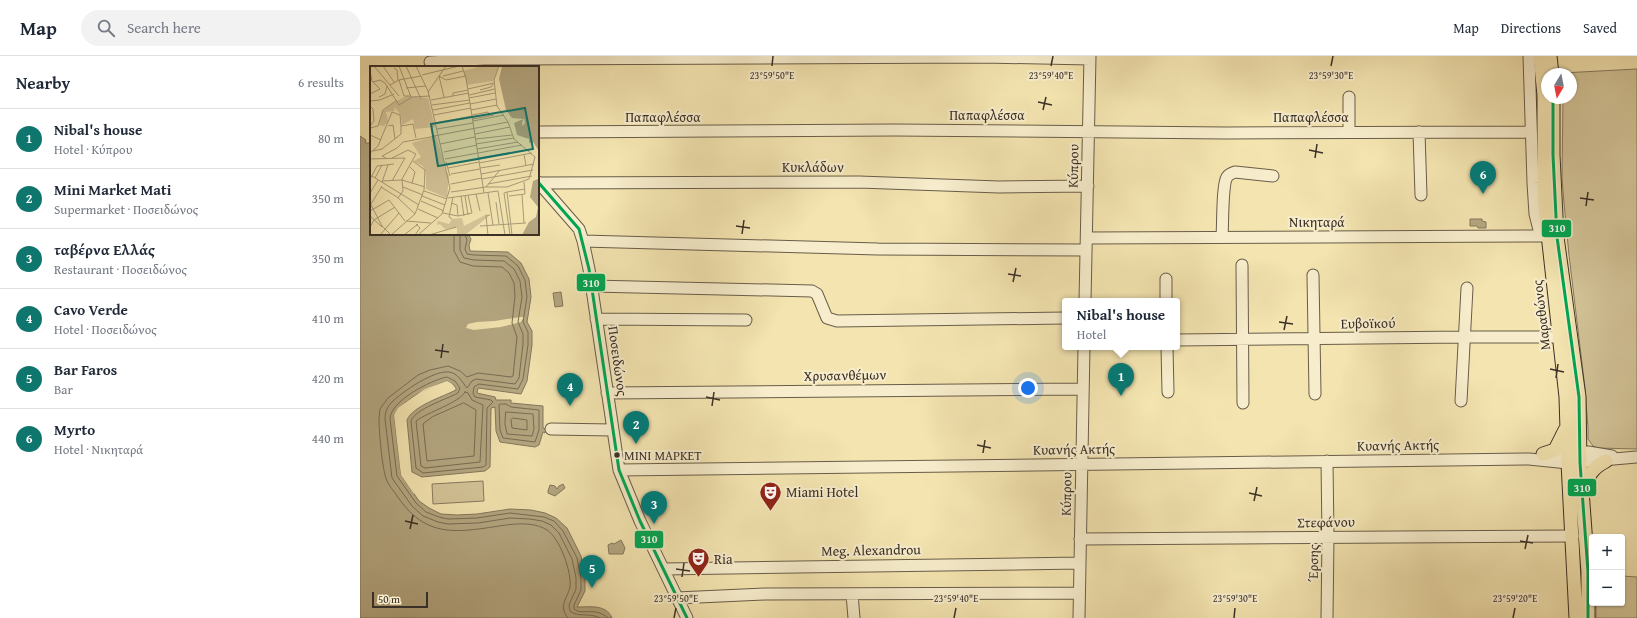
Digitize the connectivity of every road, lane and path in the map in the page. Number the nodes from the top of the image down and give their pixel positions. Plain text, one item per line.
1 (1529, 56) edge
2 (1540, 56) edge
3 (1550, 56) edge
4 (484, 58) edge
5 (1090, 58) edge
6 (430, 62) edge
7 (1551, 68) edge
8 (1349, 97) dead end
9 (1553, 104) edge
10 (539, 132) edge
11 (1089, 132) junction
12 (1349, 132) junction
13 (1419, 132) junction
14 (1531, 132) junction
15 (1273, 176) dead end
16 (539, 182) edge
17 (539, 183) edge
18 (1088, 186) junction
19 (1421, 195) dead end
20 (1222, 236) junction
21 (1548, 236) junction
22 (1087, 238) junction
23 (583, 241) junction
24 (1086, 250) junction
25 (1242, 265) dead end
26 (1313, 275) dead end
27 (1166, 279) dead end
28 (592, 286) junction
29 (1467, 288) dead end
30 (1085, 298) edge
31 (1166, 298) edge
32 (1062, 318) edge
33 (596, 319) junction
34 (746, 320) dead end
35 (1465, 336) junction
36 (1560, 338) junction
37 (1315, 339) junction
38 (1180, 340) edge
39 (1242, 340) junction
40 (1084, 350) edge
41 (1167, 350) edge
42 (1083, 389) junction
43 (1168, 392) dead end
44 (607, 393) junction
45 (1315, 394) dead end
46 (1461, 401) dead end
47 (1242, 403) dead end
48 (1567, 422) junction
49 (551, 429) dead end
50 (612, 430) junction
51 (1543, 454) junction
52 (1637, 457) edge
53 (1574, 458) junction
54 (1620, 458) junction
55 (1528, 459) junction
56 (1606, 460) junction
57 (1326, 461) junction
58 (1082, 464) junction
59 (619, 470) junction
60 (1583, 491) junction
61 (1328, 536) junction
62 (1573, 536) junction
63 (1080, 539) junction
64 (1080, 563) junction
65 (663, 569) junction
66 (1079, 593) junction
67 (852, 594) junction
68 (677, 598) junction
69 (687, 618) edge
70 (854, 618) edge
71 (1078, 618) edge
72 (1327, 618) edge
73 (1576, 618) edge
74 (1588, 618) edge

1 - 14 street
2 - 21 main road, Μαραθώνος
3 - 7 main road
4 - 5 street
4 - 6 street
5 - 11 street, Κύπρου
8 - 12 street
9 - 53 main road, Μαραθώνος
10 - 11 street, Παπαφλέσσα
11 - 12 street, Παπαφλέσσα
11 - 18 street, Κύπρου
12 - 13 street, Παπαφλέσσα
13 - 14 street, Παπαφλέσσα
13 - 19 street
14 - 21 street
15 - 20 street
16 - 18 street, Κυκλάδων
17 - 23 street, Ποσειδώνος
18 - 22 street, Κύπρου
20 - 21 street, Νικηταρά
20 - 22 street, Νικηταρά
21 - 36 main road, Μαραθώνος
22 - 24 street, Κύπρου
23 - 24 street
23 - 28 street, Ποσειδώνος
24 - 30 street, Κύπρου
25 - 39 street
26 - 37 street
27 - 31 street
28 - 32 street
28 - 33 street, Ποσειδώνος
29 - 35 street
33 - 34 street
33 - 44 street, Ποσειδώνος
35 - 36 street, Ευβοϊκού
35 - 37 street, Ευβοϊκού
35 - 46 street
36 - 48 main road, Μαραθώνος
37 - 39 street, Ευβοϊκού
37 - 45 street
38 - 39 street, Ευβοϊκού
39 - 47 street
40 - 42 street, Κύπρου
41 - 43 street
42 - 44 street, Χρυσανθέμων
42 - 58 street, Κύπρου
44 - 50 street, Ποσειδώνος
48 - 51 main road
48 - 53 main road, Μαραθώνος
49 - 50 street
50 - 59 street, Ποσειδώνος
51 - 53 street, Κυανής Ακτής
51 - 55 street, Κυανής Ακτής
52 - 54 street
53 - 54 street
53 - 55 street, Κυανής Ακτής
53 - 56 street
53 - 60 main road, Μαραθώνος
53 - 62 main road, Μαραθώνος
54 - 56 street
55 - 57 street, Κυανής Ακτής
56 - 60 main road
57 - 58 street, Κυανής Ακτής
57 - 61 street, Έρσης
58 - 59 street, Κυανής Ακτής
58 - 63 street, Κύπρου
59 - 65 street, Ποσειδώνος
60 - 74 main road, Μαραθώνος
61 - 62 street, Στεφάνου
61 - 63 street, Στεφάνου
61 - 72 street, Έρσης
62 - 73 main road, Μαραθώνος
63 - 64 street, Κύπρου
64 - 65 street, Meg. Alexandrou
64 - 66 street, Κύπρου
65 - 68 street, Ποσειδώνος
66 - 67 street
66 - 71 street, Κύπρου
67 - 68 street
67 - 70 street
68 - 69 street, Ποσειδώνος

